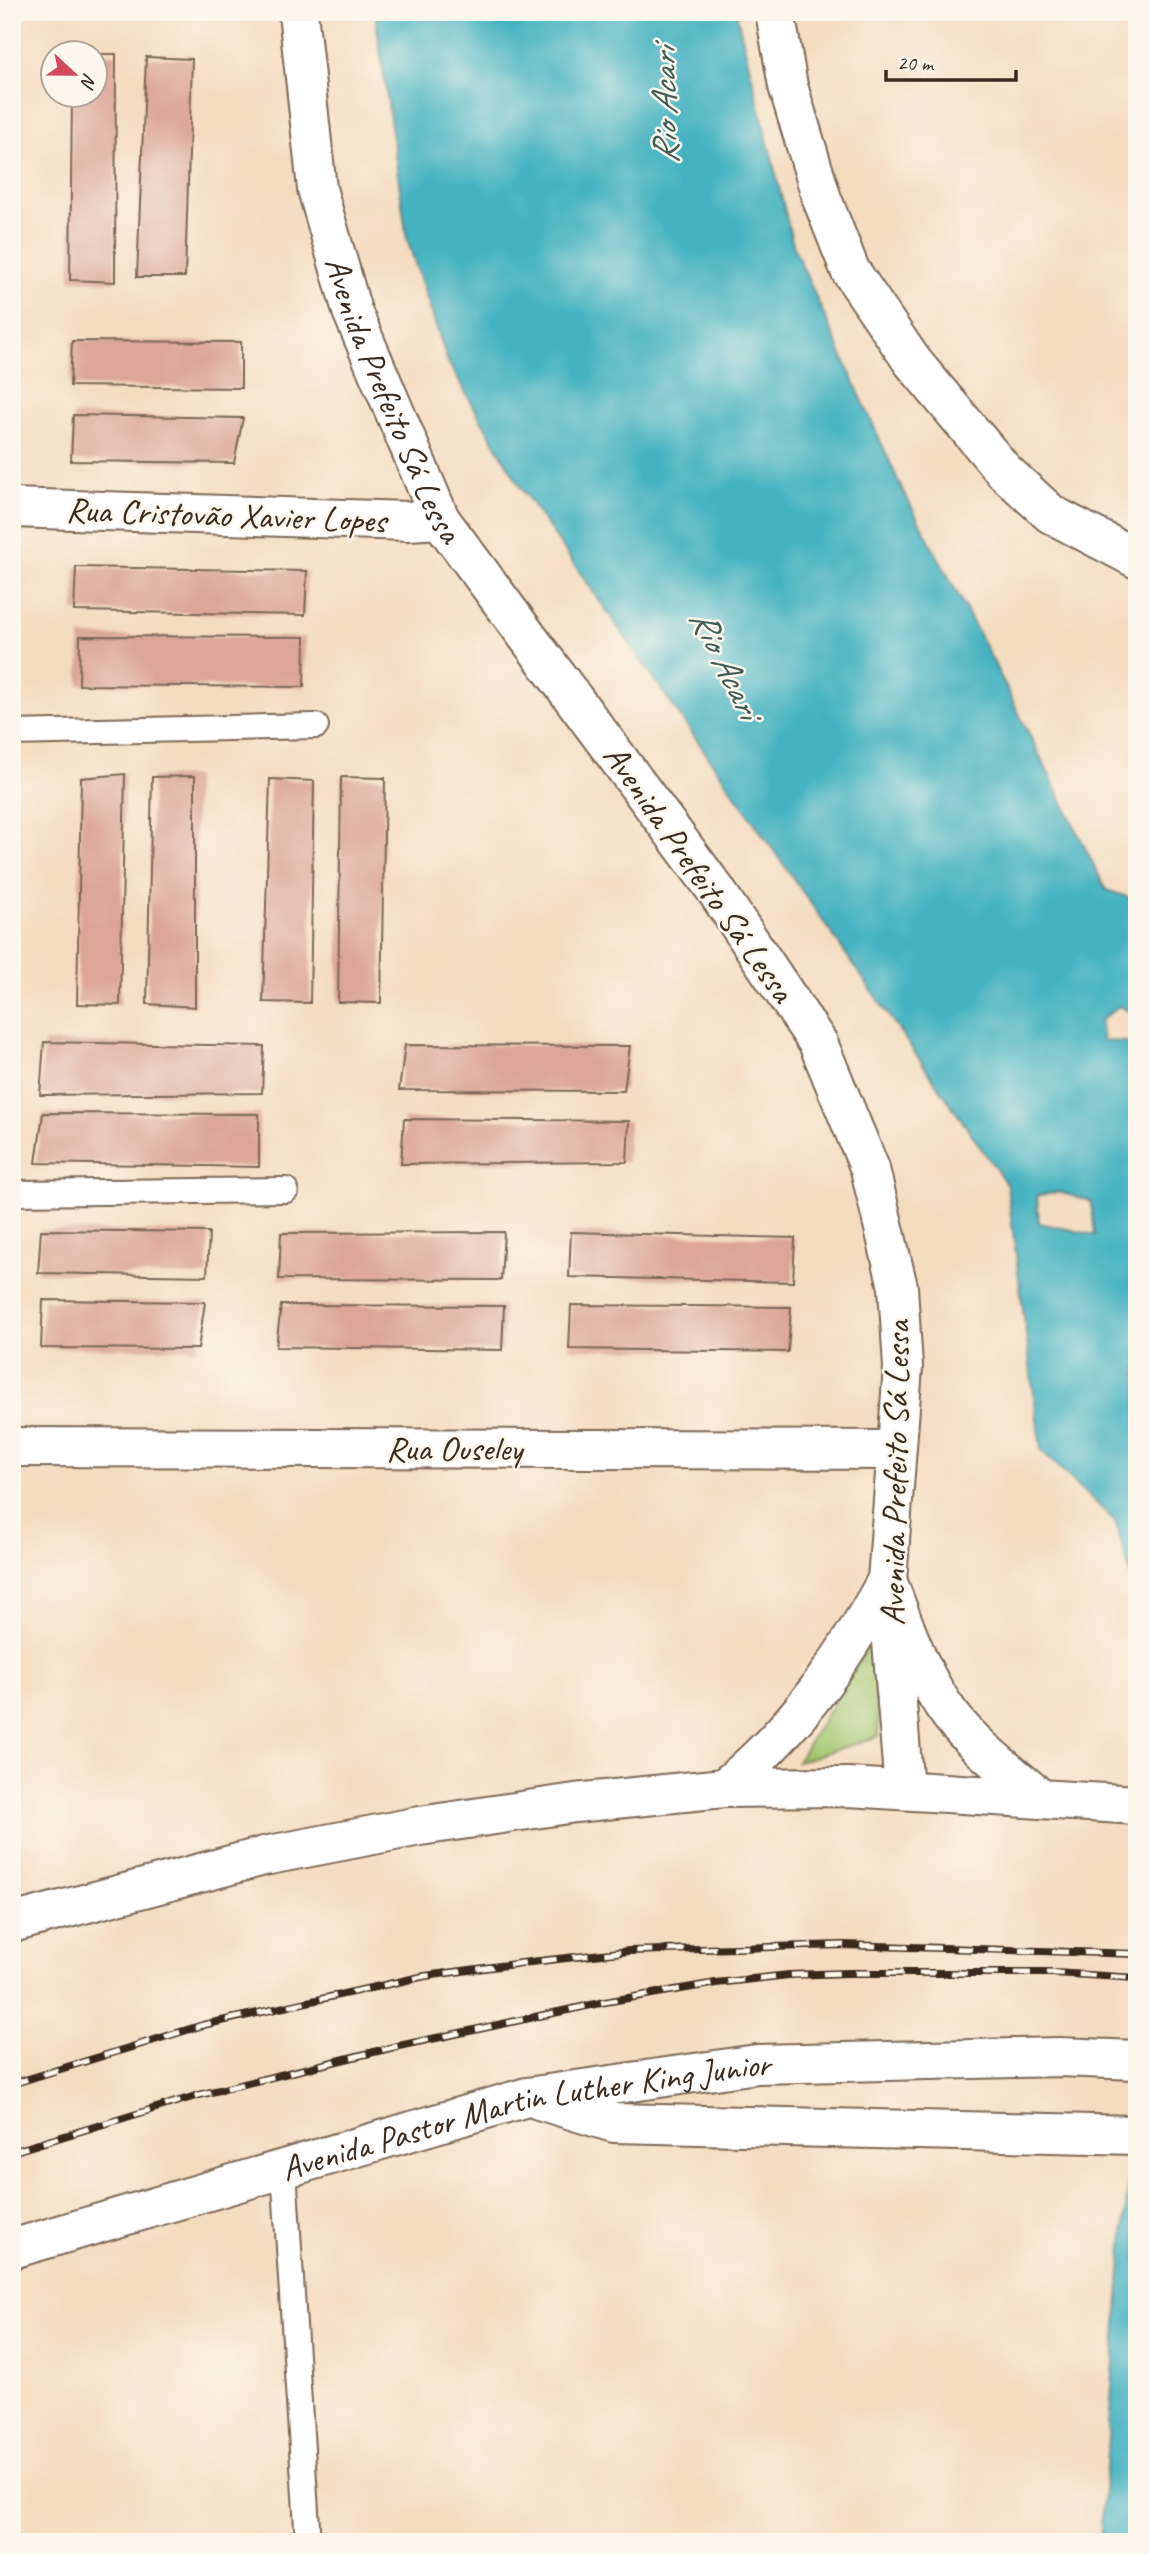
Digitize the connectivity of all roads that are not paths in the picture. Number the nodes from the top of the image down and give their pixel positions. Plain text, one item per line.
1 (298, 12) edge
2 (775, 12) edge
3 (12, 508) edge
4 (440, 519) junction
5 (1137, 559) edge
6 (316, 726) dead end
7 (12, 733) edge
8 (286, 1190) dead end
9 (12, 1193) edge
10 (12, 1447) edge
11 (895, 1450) junction
12 (887, 1580) junction
13 (724, 1788) junction
14 (904, 1790) junction
15 (1041, 1799) junction
16 (1137, 1805) edge
17 (12, 1923) edge
18 (1137, 2060) edge
19 (527, 2096) junction
20 (1137, 2135) edge
21 (284, 2170) junction
22 (12, 2249) edge
23 (308, 2542) edge

1 - 4 street, Avenida Prefeito Sá Lessa
2 - 5 street
3 - 4 street, Rua Cristovão Xavier Lopes
4 - 11 street, Avenida Prefeito Sá Lessa
6 - 7 lane
8 - 9 lane
10 - 11 street, Rua Ouseley
11 - 12 street, Avenida Prefeito Sá Lessa
12 - 13 street
12 - 14 street, Avenida Prefeito Sá Lessa
12 - 15 street
13 - 14 street
13 - 17 street
14 - 15 street
15 - 16 street
18 - 19 street, Avenida Pastor Martin Luther King Junior
19 - 20 street
19 - 21 street, Avenida Pastor Martin Luther King Junior
21 - 22 street, Avenida Pastor Martin Luther King Junior
21 - 23 lane

